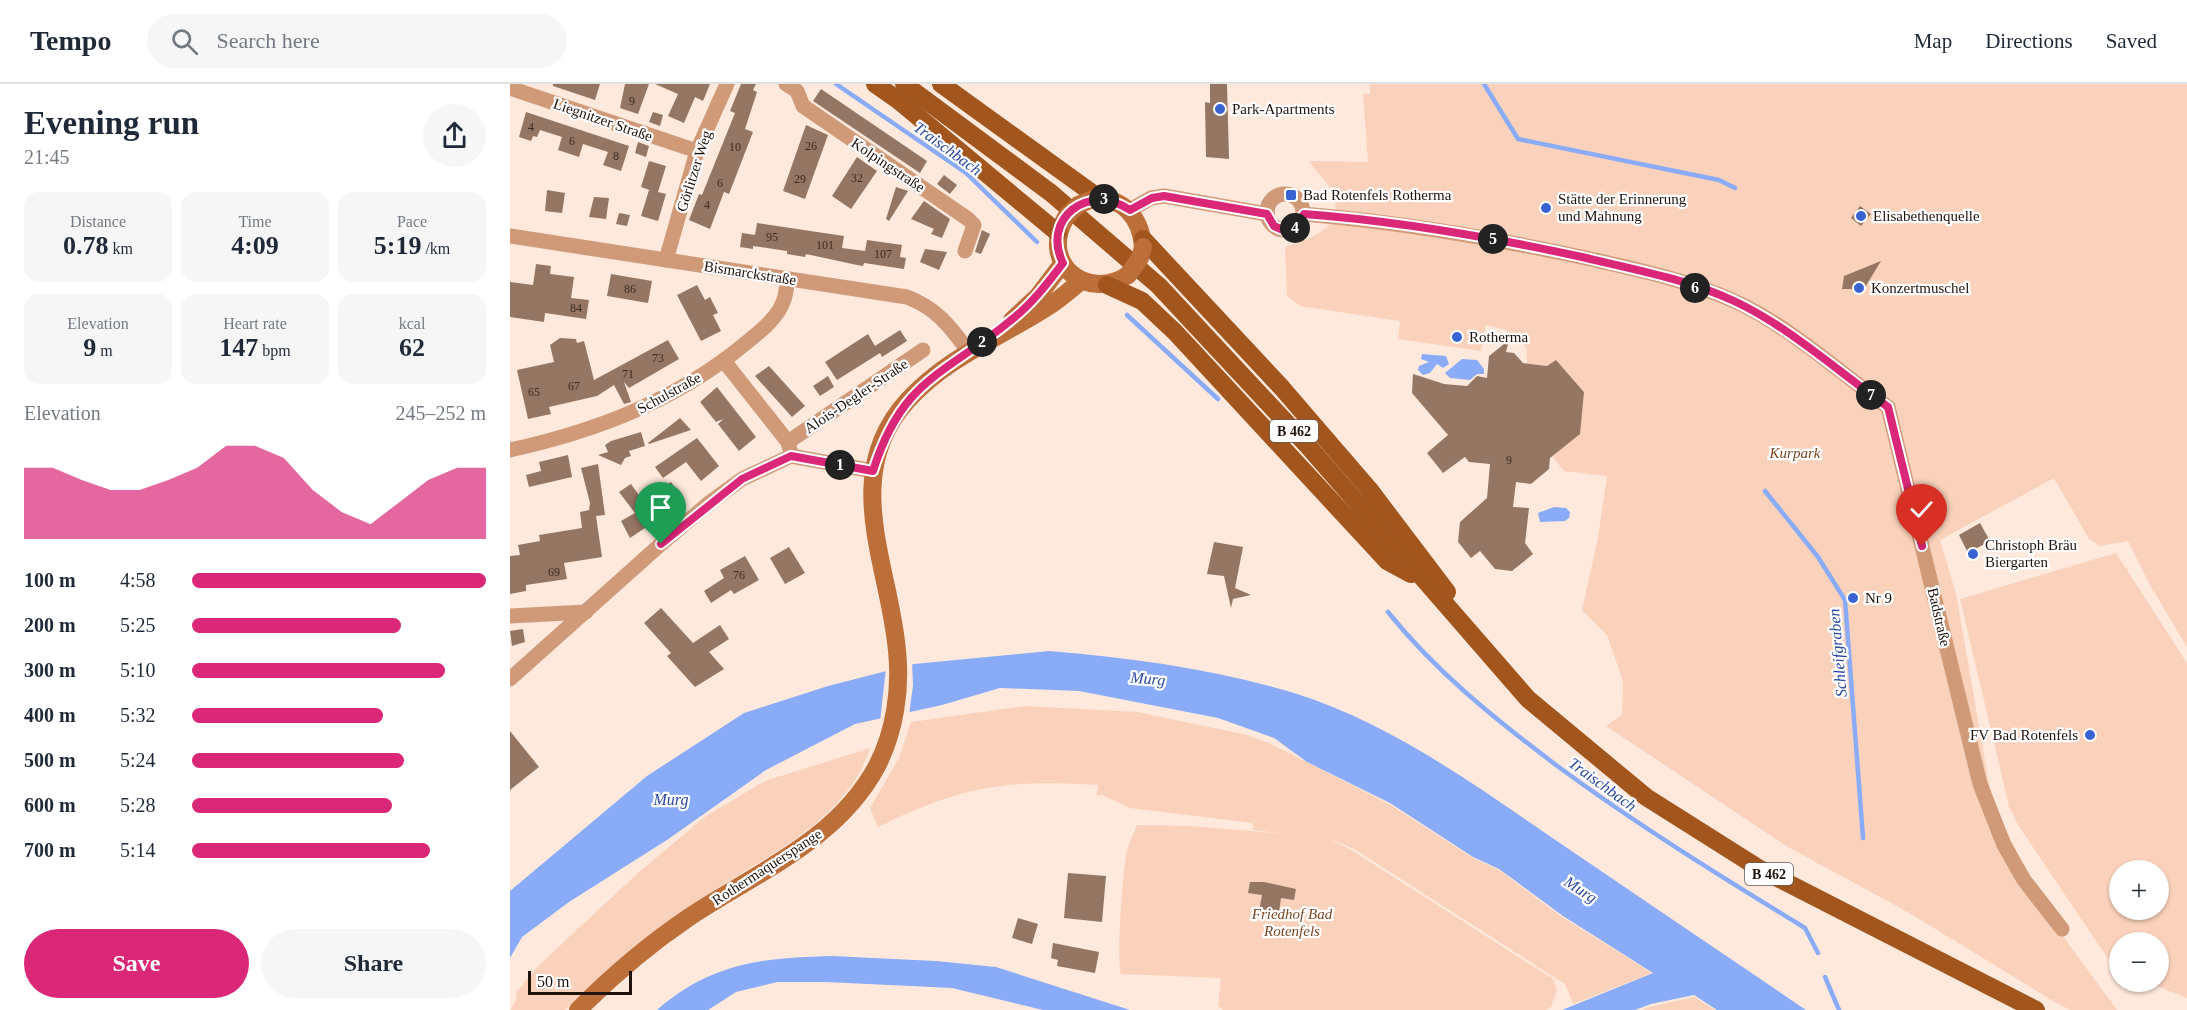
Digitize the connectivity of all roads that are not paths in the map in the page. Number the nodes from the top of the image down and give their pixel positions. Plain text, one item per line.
1 (727, 84) edge
2 (786, 84) edge
3 (875, 84) edge
4 (904, 84) edge
5 (941, 84) edge
6 (510, 88) edge
7 (697, 151) junction
8 (1094, 199) junction
9 (1130, 210) junction
10 (1267, 214) junction
11 (1304, 214) junction
12 (1062, 225) junction
13 (510, 236) edge
14 (1143, 243) junction
15 (965, 251) dead end
16 (666, 260) junction
17 (1063, 263) junction
18 (788, 280) junction
19 (1082, 281) junction
20 (1107, 285) junction
21 (974, 347) junction
22 (923, 350) dead end
23 (724, 361) junction
24 (790, 449) junction
25 (510, 450) edge
26 (873, 471) junction
27 (1423, 581) junction
28 (586, 612) junction
29 (510, 616) edge
30 (510, 679) edge
31 (1528, 699) junction
32 (2062, 928) dead end
33 (578, 1010) edge
34 (2036, 1010) edge

1 - 7 street, Görlitzer Weg
2 - 15 street, Kolpingstraße
3 - 12 main road
4 - 27 main road, B 462
5 - 8 main road
6 - 7 street, Liegnitzer Straße
7 - 16 street, Görlitzer Weg
8 - 9 street
8 - 12 street, bridge
9 - 10 street
9 - 14 street
10 - 11 street
10 - 11 street
11 - 32 street, Badstraße
12 - 17 street
13 - 16 street, Bismarckstraße
14 - 20 street, bridge
14 - 31 main road
16 - 18 street, Bismarckstraße
17 - 19 street
17 - 21 street
18 - 21 street, Bismarckstraße
18 - 23 street, Schulstraße
19 - 20 street
19 - 21 street
20 - 27 main road
21 - 26 street
22 - 24 street, Alois-Degler-Straße
23 - 24 street, Alois-Degler-Straße
23 - 25 street, Schulstraße
24 - 26 street, Alois-Degler-Straße
24 - 28 street, Alois-Degler-Straße
26 - 33 street, Rothermaquerspange
27 - 31 main road, B 462
28 - 29 street
28 - 30 street, Alois-Degler-Straße
31 - 34 main road, B 462

